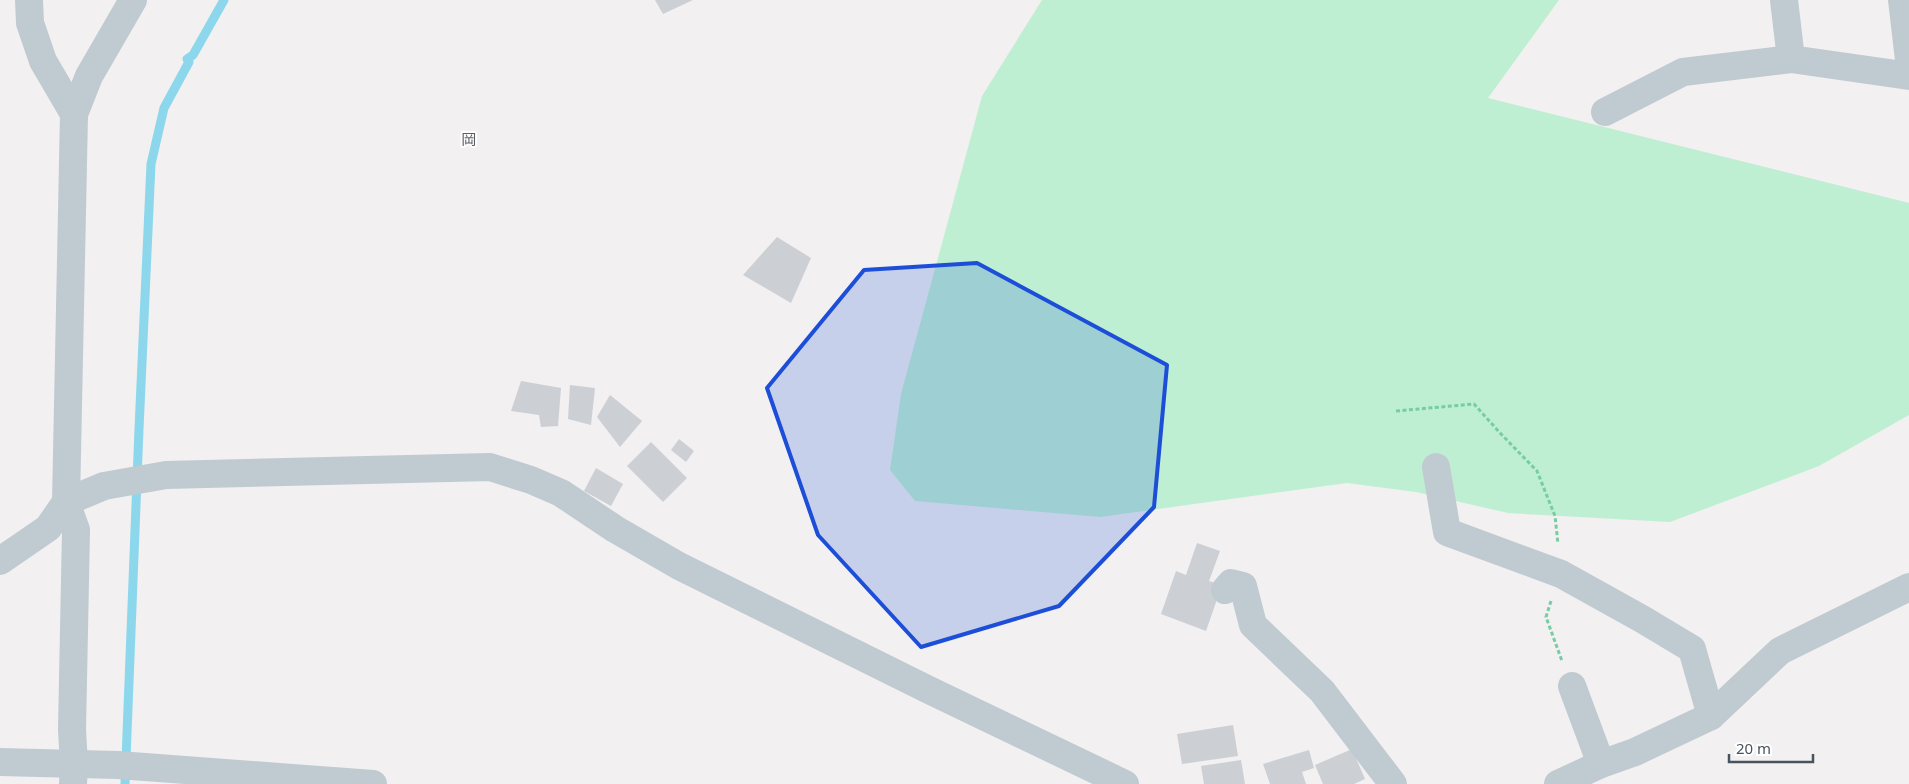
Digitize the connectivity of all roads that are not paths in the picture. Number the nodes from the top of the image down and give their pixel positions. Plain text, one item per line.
1 (29, 0) edge
2 (133, 0) edge
3 (1784, 0) edge
4 (1902, 0) edge
5 (1792, 59) junction
6 (1909, 60) edge
7 (1909, 76) edge
8 (1605, 112) dead end
9 (74, 114) junction
10 (1436, 467) dead end
11 (66, 502) junction
12 (0, 561) edge
13 (1909, 587) edge
14 (1225, 590) dead end
15 (1572, 686) road end
16 (1710, 716) junction
17 (0, 762) edge
18 (1601, 764) junction
19 (74, 774) edge
20 (373, 784) edge
21 (1125, 784) edge
22 (1393, 784) edge
23 (1558, 784) edge

1 - 9 street
2 - 9 street
3 - 5 street
4 - 6 street
5 - 7 street
5 - 8 street
9 - 11 street
10 - 16 street
11 - 12 street
11 - 19 street
11 - 21 street
13 - 16 street
14 - 22 street
15 - 18 street
16 - 18 street
17 - 19 street
18 - 23 street
19 - 20 street

